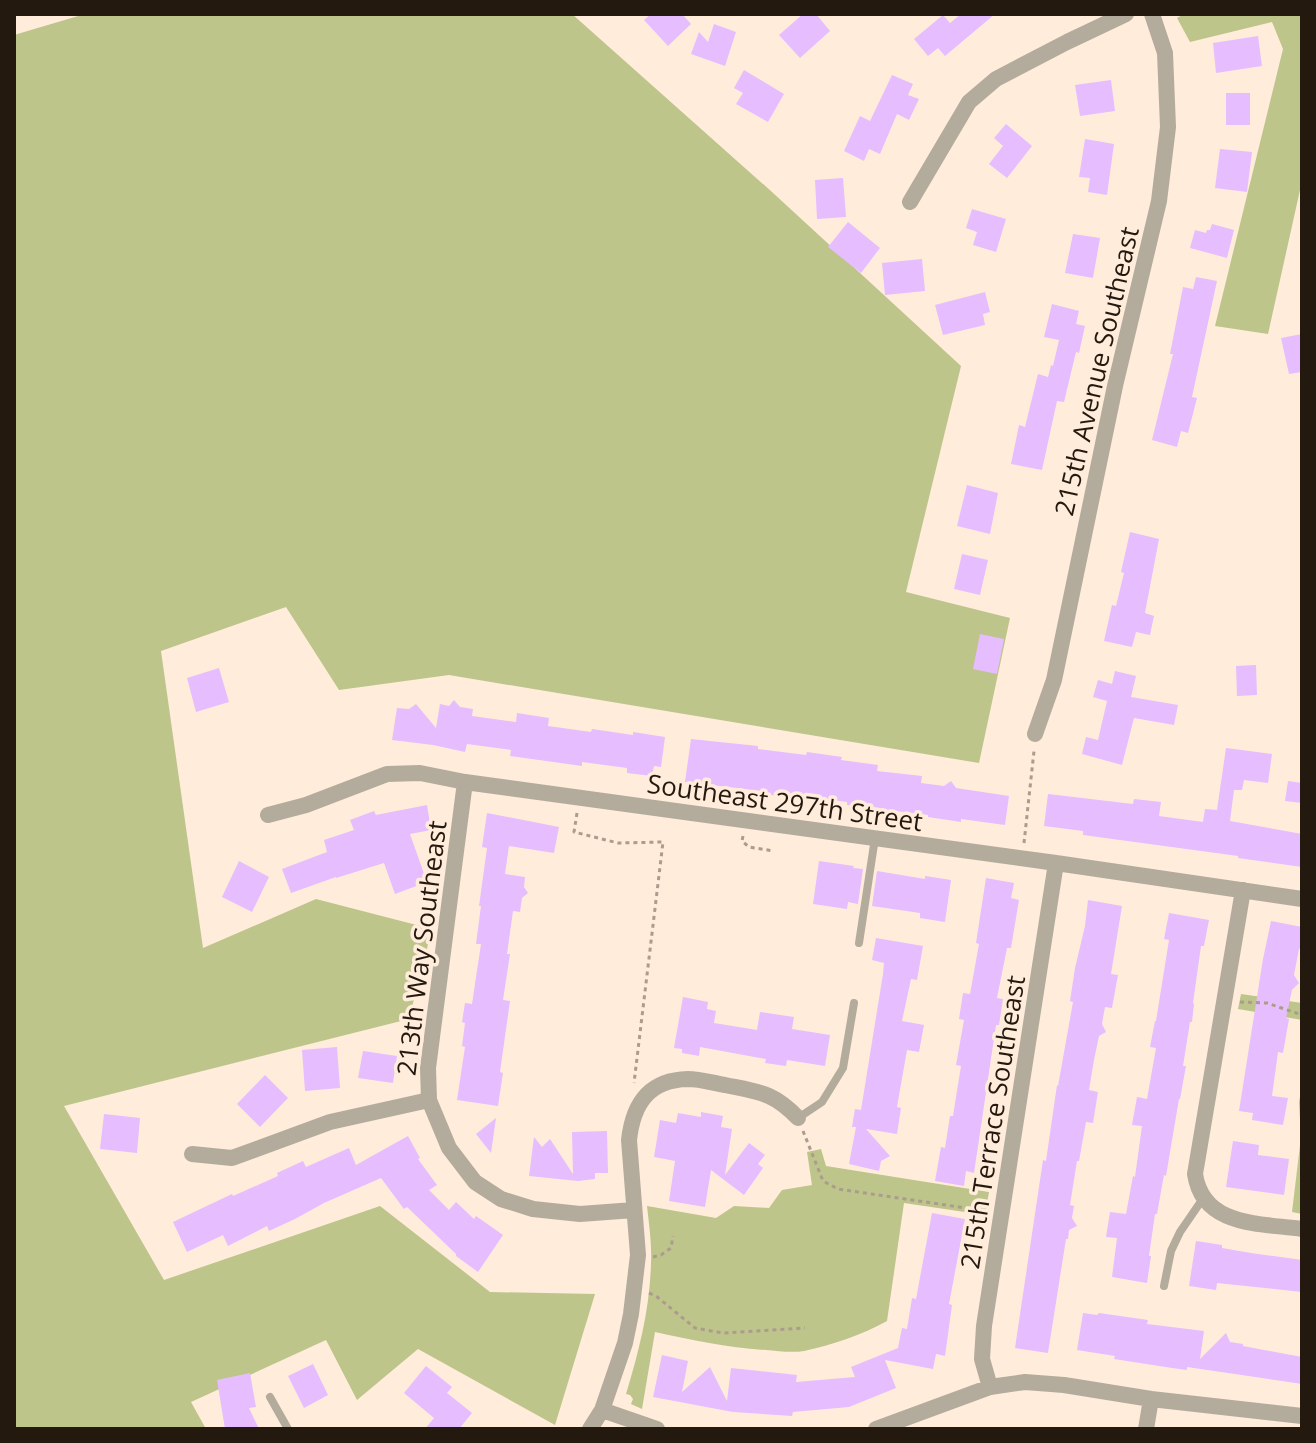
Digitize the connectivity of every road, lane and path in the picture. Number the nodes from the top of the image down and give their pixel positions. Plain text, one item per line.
1 (1126, 14) edge
2 (1152, 14) edge
3 (910, 202) dead end
4 (1035, 734) joint
5 (465, 782) junction
6 (580, 797) junction
7 (268, 815) dead end
8 (744, 820) junction
9 (875, 838) junction
10 (774, 851) dead end
11 (1022, 859) junction
12 (1056, 863) junction
13 (1243, 890) junction
14 (1302, 899) edge
15 (859, 943) dead end
16 (1225, 1000) junction
17 (854, 1003) dead end
18 (1302, 1015) edge
19 (642, 1099) junction
20 (429, 1100) junction
21 (798, 1118) junction
22 (192, 1154) dead end
23 (1204, 1197) junction
24 (634, 1210) junction
25 (1002, 1213) junction
26 (1302, 1229) edge
27 (673, 1236) dead end
28 (637, 1261) junction
29 (1164, 1286) dead end
30 (635, 1287) junction
31 (805, 1328) dead end
32 (990, 1387) junction
33 (270, 1397) dead end
34 (1151, 1399) junction
35 (602, 1410) junction
36 (1302, 1416) edge
37 (288, 1429) edge
38 (590, 1429) edge
39 (657, 1429) edge
40 (876, 1429) edge
41 (1146, 1429) edge

1 - 3 street
2 - 4 street, 215th Avenue Southeast
4 - 11 path
5 - 6 street, Southeast 297th Street
5 - 7 street, Southeast 297th Street
5 - 20 street, 213th Way Southeast
6 - 8 street, Southeast 297th Street
6 - 19 path
8 - 9 street, Southeast 297th Street
8 - 10 path
9 - 11 street, Southeast 297th Street
9 - 15 lane
11 - 12 street, Southeast 297th Street
12 - 13 street, Southeast 297th Street
12 - 25 street, 215th Terrace Southeast
13 - 14 street, Southeast 297th Street
13 - 16 street
16 - 18 path
16 - 23 street
17 - 21 lane
19 - 21 street
19 - 24 street
20 - 22 street
20 - 24 street, 213th Way Southeast
21 - 25 path
23 - 26 street
23 - 29 lane
24 - 28 street
25 - 32 street, 215th Terrace Southeast
27 - 28 path
28 - 30 street
30 - 31 path
30 - 35 street
32 - 34 street
32 - 40 street
33 - 37 lane
34 - 36 street
34 - 41 street
35 - 38 street
35 - 39 street

